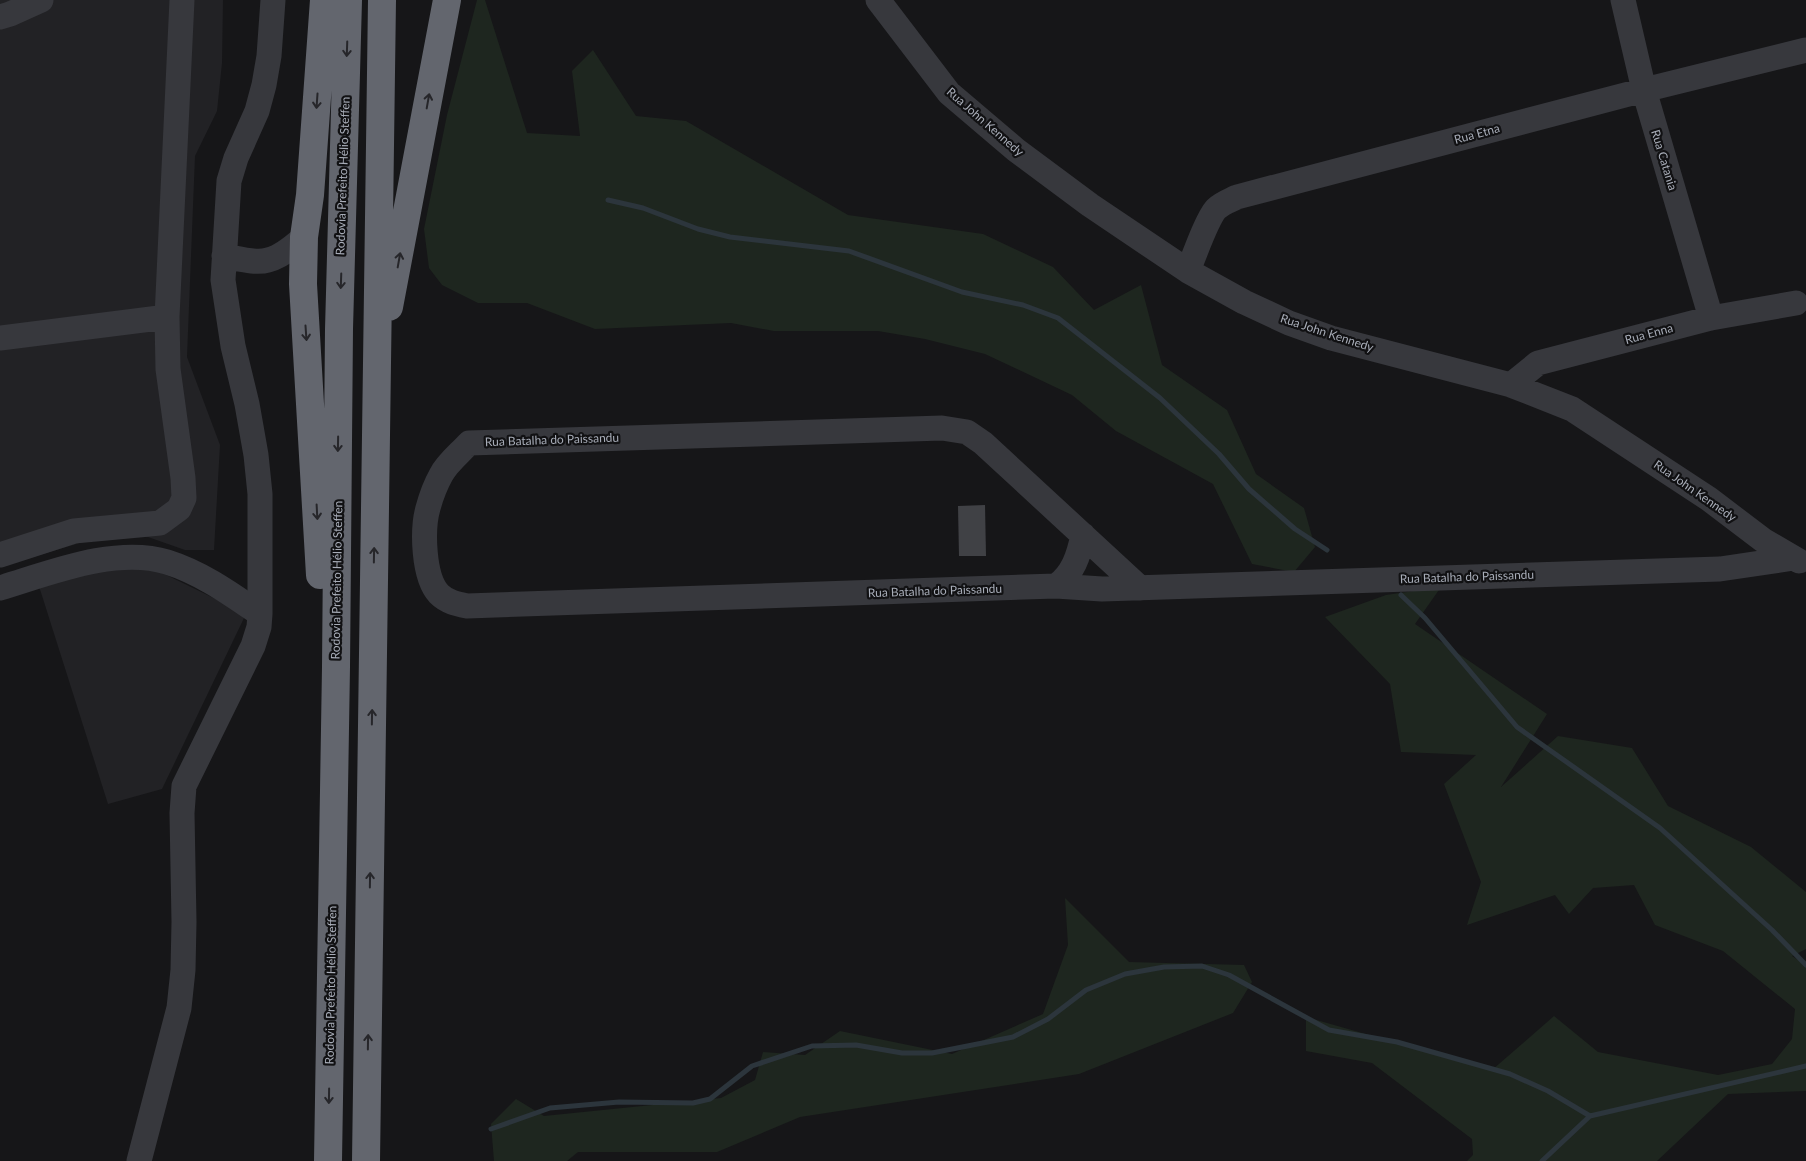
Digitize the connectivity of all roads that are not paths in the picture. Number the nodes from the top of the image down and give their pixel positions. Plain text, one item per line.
1 (41, 0) edge
2 (182, 0) edge
3 (273, 0) edge
4 (324, 0) edge
5 (348, 0) edge
6 (382, 0) edge
7 (447, 0) edge
8 (878, 0) edge
9 (1624, 0) edge
10 (0, 17) edge
11 (1806, 50) edge
12 (1644, 90) junction
13 (304, 237) junction
14 (224, 256) junction
15 (267, 261) junction
16 (1188, 271) junction
17 (303, 284) junction
18 (1796, 303) dead end
19 (168, 317) junction
20 (1711, 318) junction
21 (0, 338) edge
22 (376, 359) junction
23 (1511, 385) junction
24 (1083, 534) junction
25 (0, 555) edge
26 (1800, 561) edge
27 (1056, 586) junction
28 (0, 588) edge
29 (1140, 588) junction
30 (260, 614) junction
31 (333, 886) junction
32 (139, 1161) edge
33 (328, 1161) edge
34 (366, 1161) edge

1 - 10 street
2 - 19 street
3 - 14 street
4 -> 13 highway
5 -> 31 highway, Rodovia Prefeito Hélio Steffen
6 - 22 highway
22 -> 7 highway
8 - 16 street, Rua John Kennedy
9 - 12 street, Rua Catania
11 - 12 street, Rua Etna
12 - 16 street, Rua Etna
12 - 20 street, Rua Catania
13 - 15 street
13 - 17 highway
14 - 15 street
14 - 30 street
15 - 17 street
16 - 23 street, Rua John Kennedy
17 -> 31 highway
18 - 20 street, Rua Enna
19 - 21 street
19 - 25 street
20 - 23 street, Rua Enna
34 -> 22 highway
23 - 26 street, Rua John Kennedy
24 - 27 street
24 - 27 street, Rua Batalha do Paissandu
24 - 29 street, Rua Batalha do Paissandu
26 - 29 street, Rua Batalha do Paissandu
27 - 29 street, Rua Batalha do Paissandu
28 - 30 street
30 - 32 street
31 -> 33 highway, Rodovia Prefeito Hélio Steffen

